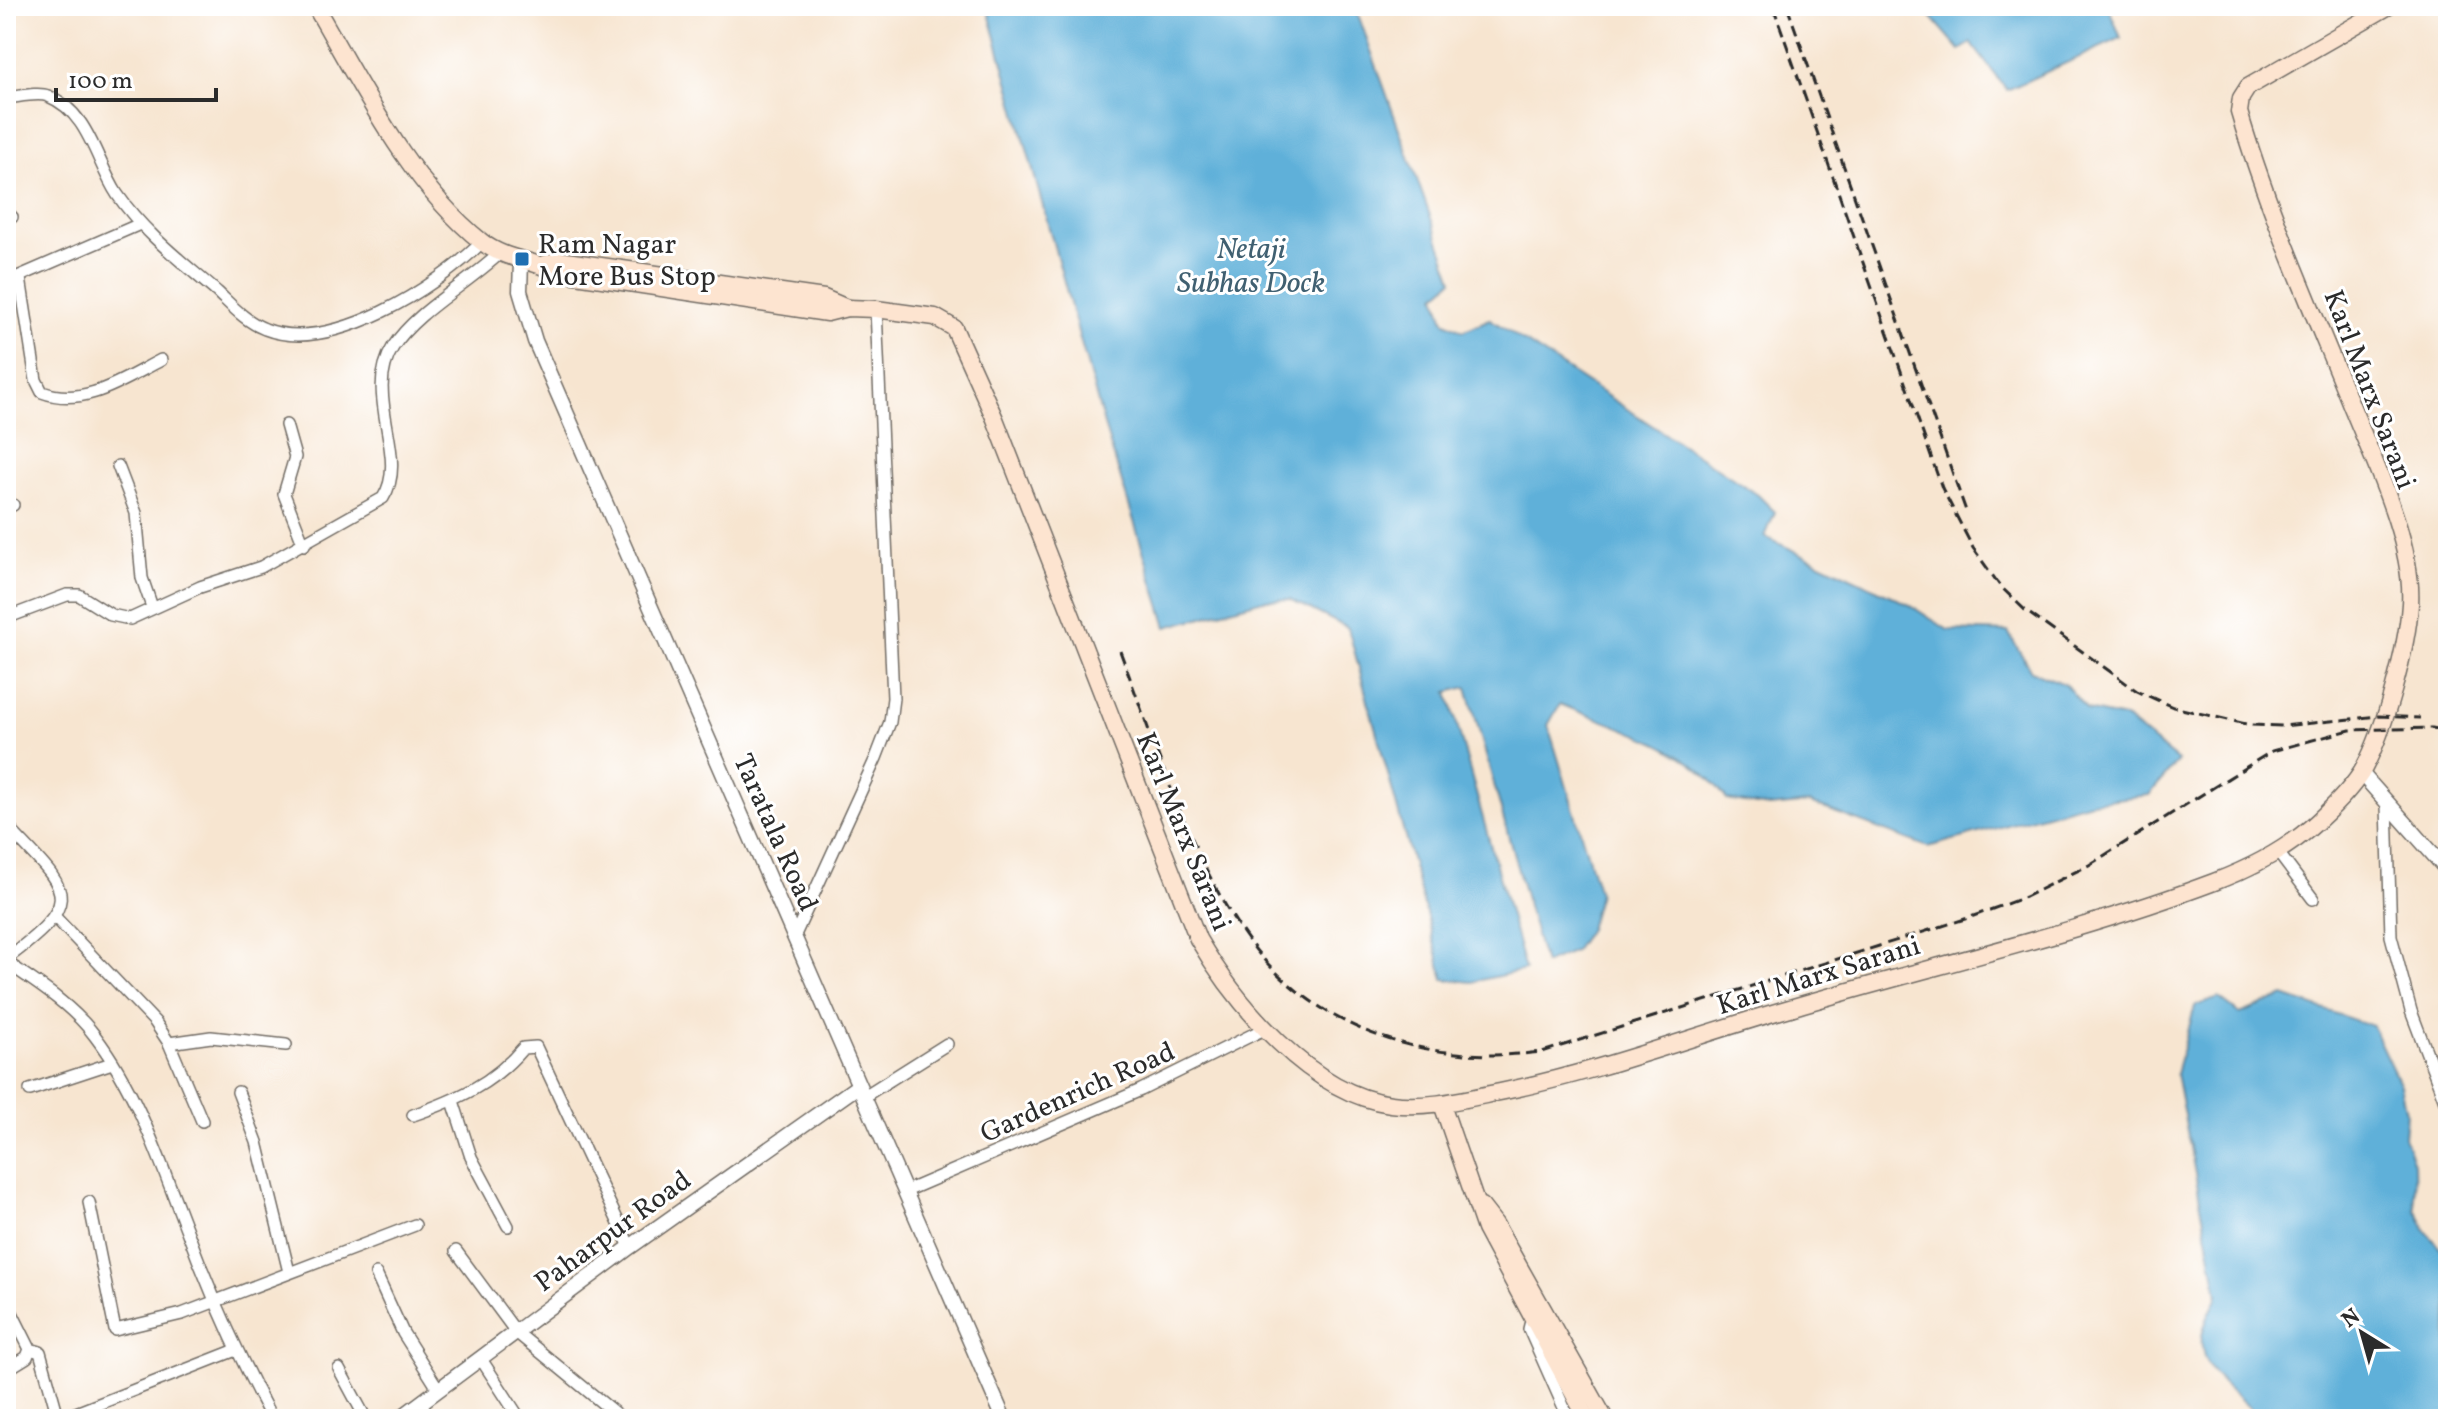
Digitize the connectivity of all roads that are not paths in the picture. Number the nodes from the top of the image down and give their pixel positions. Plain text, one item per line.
1 (315, 6) edge
2 (2389, 6) edge
3 (6, 98) edge
4 (140, 224) junction
5 (482, 242) junction
6 (500, 253) junction
7 (521, 262) junction
8 (20, 278) junction
9 (6, 282) edge
10 (876, 309) junction
11 (161, 360) dead end
12 (286, 425) dead end
13 (118, 466) dead end
14 (304, 545) junction
15 (152, 607) junction
16 (6, 618) edge
17 (2361, 773) junction
18 (2387, 805) junction
19 (6, 825) edge
20 (2277, 851) junction
21 (2448, 871) edge
22 (2313, 899) dead end
23 (55, 917) junction
24 (794, 937) junction
25 (6, 961) edge
26 (1264, 1029) junction
27 (169, 1043) junction
28 (947, 1044) dead end
29 (286, 1045) dead end
30 (112, 1063) junction
31 (30, 1090) dead end
32 (238, 1092) dead end
33 (861, 1092) junction
34 (453, 1101) junction
35 (1442, 1104) junction
36 (2448, 1107) edge
37 (413, 1115) dead end
38 (202, 1121) dead end
39 (906, 1191) junction
40 (89, 1202) dead end
41 (415, 1225) dead end
42 (508, 1226) dead end
43 (630, 1247) junction
44 (456, 1251) dead end
45 (289, 1272) junction
46 (376, 1274) dead end
47 (6, 1301) edge
48 (214, 1301) junction
49 (1539, 1312) junction
50 (516, 1332) junction
51 (30, 1349) junction
52 (236, 1350) junction
53 (481, 1359) junction
54 (339, 1369) dead end
55 (6, 1370) edge
56 (439, 1390) junction
57 (420, 1404) junction
58 (1587, 1406) edge
59 (272, 1419) edge
60 (366, 1419) edge
61 (399, 1419) edge
62 (432, 1419) edge
63 (520, 1419) edge
64 (622, 1419) edge
65 (1004, 1419) edge
66 (1569, 1419) edge
67 (1605, 1419) edge

1 - 5 main road, Karl Marx Sarani
2 - 17 main road, Karl Marx Sarani
3 - 4 street
4 - 5 street
4 - 8 street
5 - 6 main road, Karl Marx Sarani
6 - 7 main road, Karl Marx Sarani
6 - 14 street
7 - 10 main road, Karl Marx Sarani
7 - 24 street, Taratala Road
8 - 9 street
8 - 11 street
10 - 24 street
10 - 26 main road, Karl Marx Sarani
12 - 14 street
13 - 15 street
14 - 15 street
15 - 16 street
17 - 18 street
17 - 20 main road, Karl Marx Sarani
18 - 21 street
18 - 36 street
19 - 23 street
20 - 22 street
20 - 35 main road, Karl Marx Sarani
23 - 25 street
23 - 27 street
24 - 33 street, Taratala Road
25 - 30 street
26 - 35 main road, Karl Marx Sarani
26 - 39 street, Gardenrich Road
27 - 29 street
27 - 38 street
28 - 33 street
30 - 31 street
30 - 48 street
32 - 45 street
33 - 39 street, Taratala Road
33 - 43 street, Paharpur Road
34 - 37 street
34 - 42 street
34 - 43 street
35 - 49 main road
39 - 65 street, Taratala Road
40 - 48 street
41 - 45 street
43 - 50 street, Paharpur Road
44 - 50 street
45 - 48 street
46 - 56 street
47 - 51 street
48 - 52 street
49 - 58 main road
49 - 66 street
50 - 53 street, Paharpur Road
50 - 64 street
51 - 52 street
51 - 55 street
52 - 59 street
53 - 56 street, Paharpur Road
53 - 63 street
54 - 60 street
56 - 57 street, Paharpur Road
57 - 61 street, Paharpur Road
57 - 62 street
58 - 67 main road

